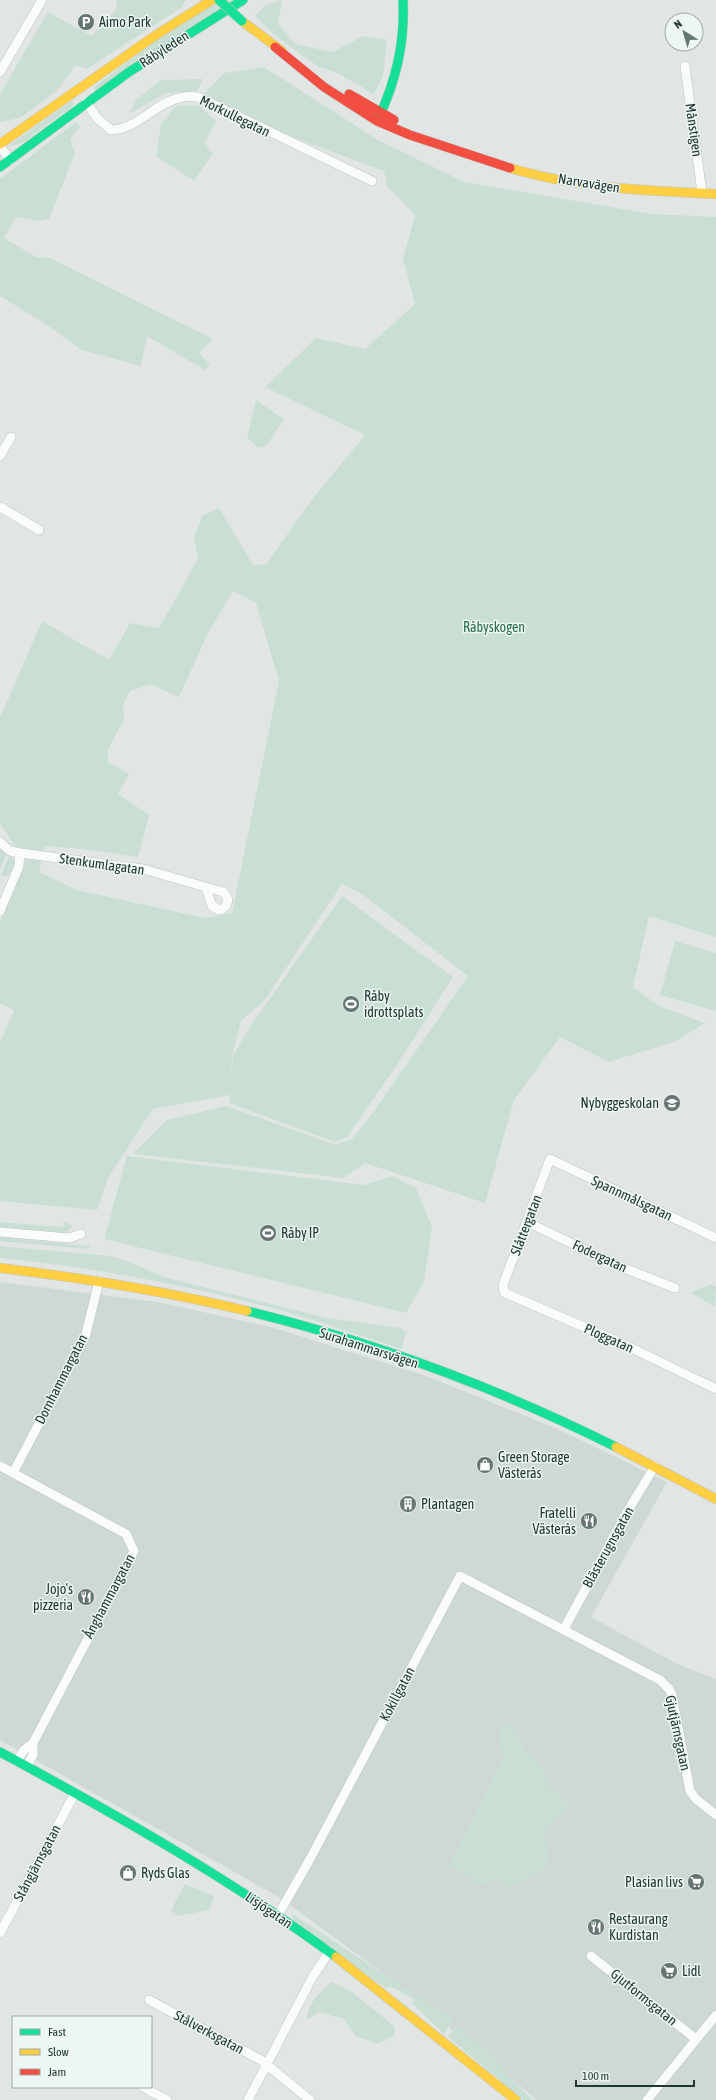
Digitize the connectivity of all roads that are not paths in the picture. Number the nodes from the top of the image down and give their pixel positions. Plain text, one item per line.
1 (42, 0) edge
2 (212, 0) edge
3 (219, 0) edge
4 (243, 0) edge
5 (403, 0) edge
6 (685, 66) dead end
7 (0, 72) edge
8 (76, 89) junction
9 (86, 102) junction
10 (379, 117) junction
11 (0, 145) edge
12 (10, 160) junction
13 (0, 167) edge
14 (372, 181) dead end
15 (702, 193) junction
16 (716, 194) edge
17 (11, 438) dead end
18 (0, 456) edge
19 (0, 507) edge
20 (39, 530) dead end
21 (0, 842) edge
22 (20, 853) junction
23 (206, 888) dead end
24 (0, 911) edge
25 (550, 1161) joint
26 (527, 1222) junction
27 (0, 1232) edge
28 (81, 1234) dead end
29 (716, 1238) edge
30 (0, 1268) edge
31 (99, 1281) junction
32 (675, 1288) dead end
33 (503, 1289) joint
34 (716, 1389) edge
35 (0, 1466) edge
36 (655, 1466) junction
37 (12, 1473) junction
38 (716, 1499) edge
39 (564, 1629) junction
40 (33, 1743) junction
41 (0, 1752) edge
42 (17, 1761) junction
43 (27, 1766) junction
44 (75, 1793) junction
45 (716, 1815) edge
46 (278, 1915) junction
47 (0, 1933) edge
48 (328, 1952) junction
49 (591, 1956) dead end
50 (149, 2000) dead end
51 (716, 2015) edge
52 (696, 2039) junction
53 (267, 2065) junction
54 (144, 2088) edge
55 (167, 2100) edge
56 (248, 2100) edge
57 (310, 2100) edge
58 (516, 2100) edge
59 (647, 2100) edge

1 - 7 street
2 - 8 main road, Råbyleden
3 - 10 main road, Narvavägen, bridge
4 - 9 main road, Råbyleden
5 - 10 main road
6 - 15 street, Månstigen
8 - 9 main road
8 - 11 main road, Råbyleden
9 - 12 main road, Råbyleden
9 - 14 street, Morkullegatan
10 - 15 main road, Narvavägen
11 - 12 street
12 - 13 main road, Råbyleden
15 - 16 main road, Narvavägen
17 - 18 street
19 - 20 street
21 - 22 street, Stenkumlagatan
22 - 23 street, Stenkumlagatan
22 - 24 street
25 - 26 street, Slåttergatan
25 - 29 street, Spannmålsgatan
26 - 32 street, Fodergatan
26 - 33 street, Slåttergatan
27 - 28 street
30 - 31 main road, Surahammarsvägen
31 - 36 main road, Surahammarsvägen
31 - 37 street, Dornhammargatan
33 - 34 street, Ploggatan
35 - 37 street, Ånghammargatan
36 - 38 main road, Surahammarsvägen
36 - 39 street, Blästerugnsgatan
37 - 40 street, Ånghammargatan
39 - 45 street, Gjutjärnsgatan
39 - 46 street, Kokillgatan
40 - 42 street, Ånghammargatan
40 - 43 street, Ånghammargatan
41 - 42 main road, Lisjögatan
42 - 43 main road, Lisjögatan
43 - 44 main road, Lisjögatan
44 - 46 main road, Lisjögatan
44 - 47 street, Stångjärnsgatan
46 - 48 main road, Lisjögatan
48 - 53 street
48 - 58 main road, Lisjögatan
49 - 52 street, Gjutformsgatan
50 - 53 street, Stålverksgatan
51 - 52 street
52 - 59 street
53 - 56 street
53 - 57 street, Stålverksgatan
54 - 55 street

